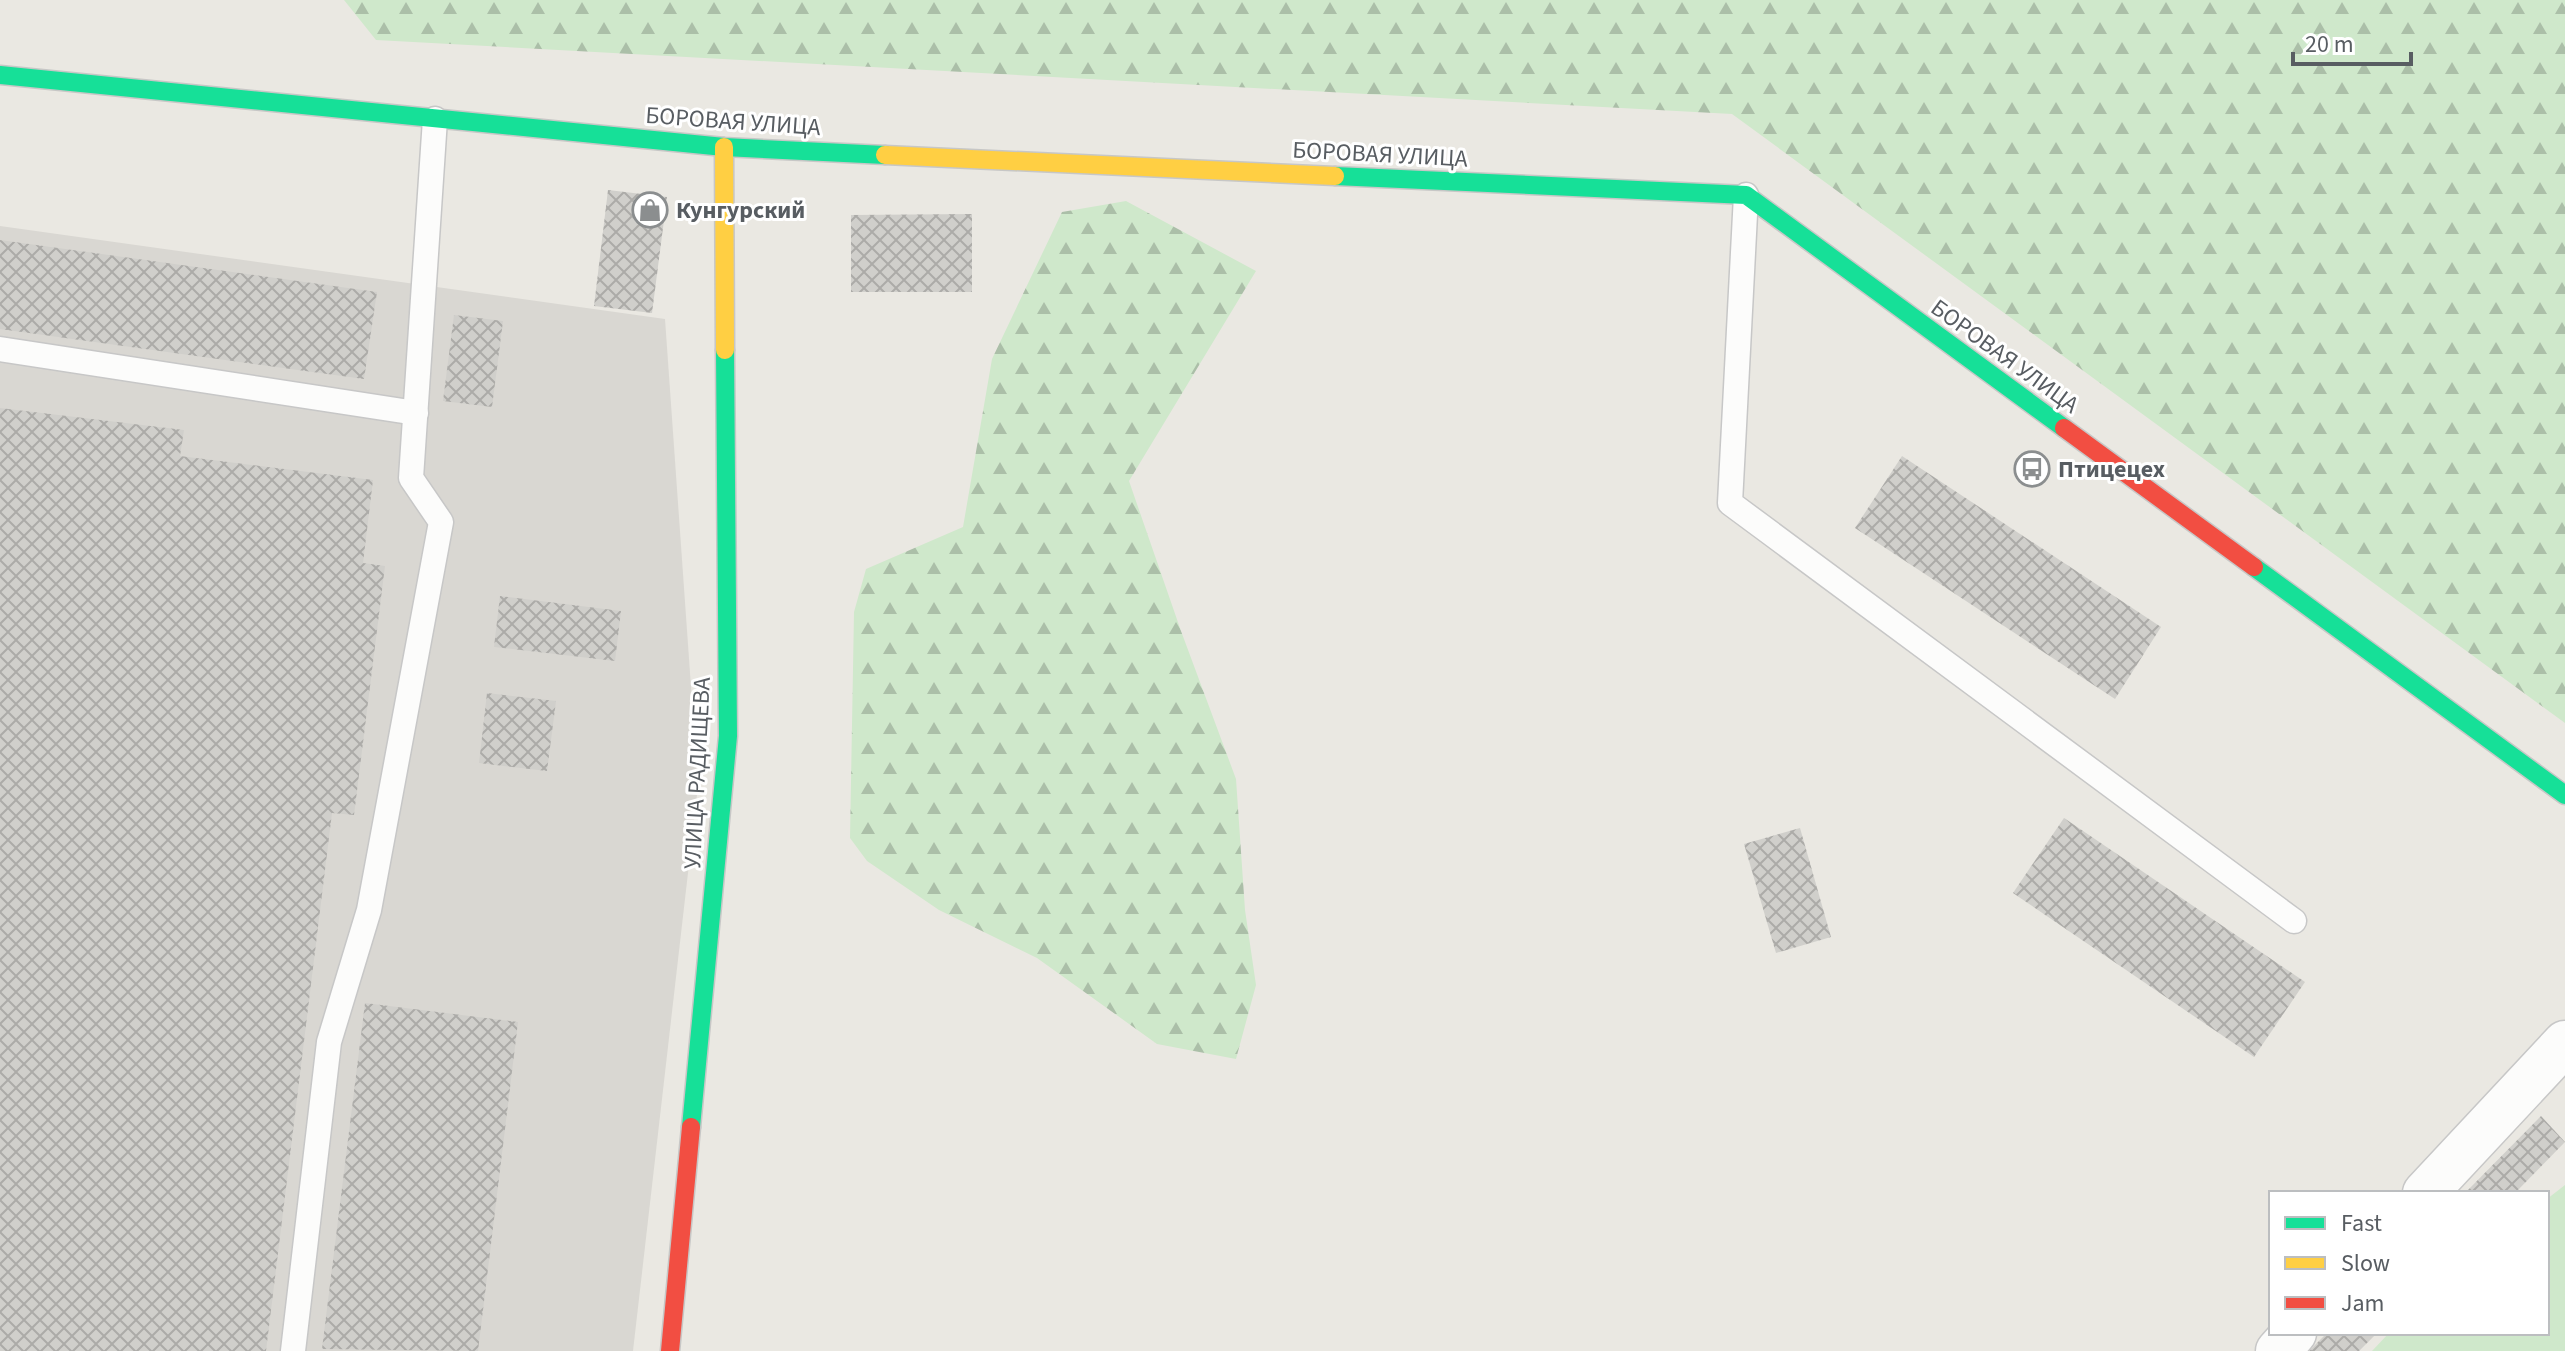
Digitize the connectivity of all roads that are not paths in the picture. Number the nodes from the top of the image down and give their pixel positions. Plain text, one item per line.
1 (0, 75) edge
2 (435, 119) junction
3 (724, 147) junction
4 (1746, 195) junction
5 (0, 349) edge
6 (416, 413) junction
7 (2565, 795) edge
8 (2294, 921) dead end
9 (2565, 1043) edge
10 (2427, 1191) edge
11 (2292, 1335) edge
12 (293, 1351) edge
13 (670, 1351) edge
14 (2278, 1351) edge

1 - 2 street, БОРОВАЯ УЛИЦА
2 - 3 street, БОРОВАЯ УЛИЦА
2 - 6 lane
3 - 4 street, БОРОВАЯ УЛИЦА
3 - 13 street, УЛИЦА РАДИЩЕВА
4 - 7 street, БОРОВАЯ УЛИЦА
4 - 8 lane
5 - 6 lane
6 - 12 lane
9 - 10 street
11 - 14 street

